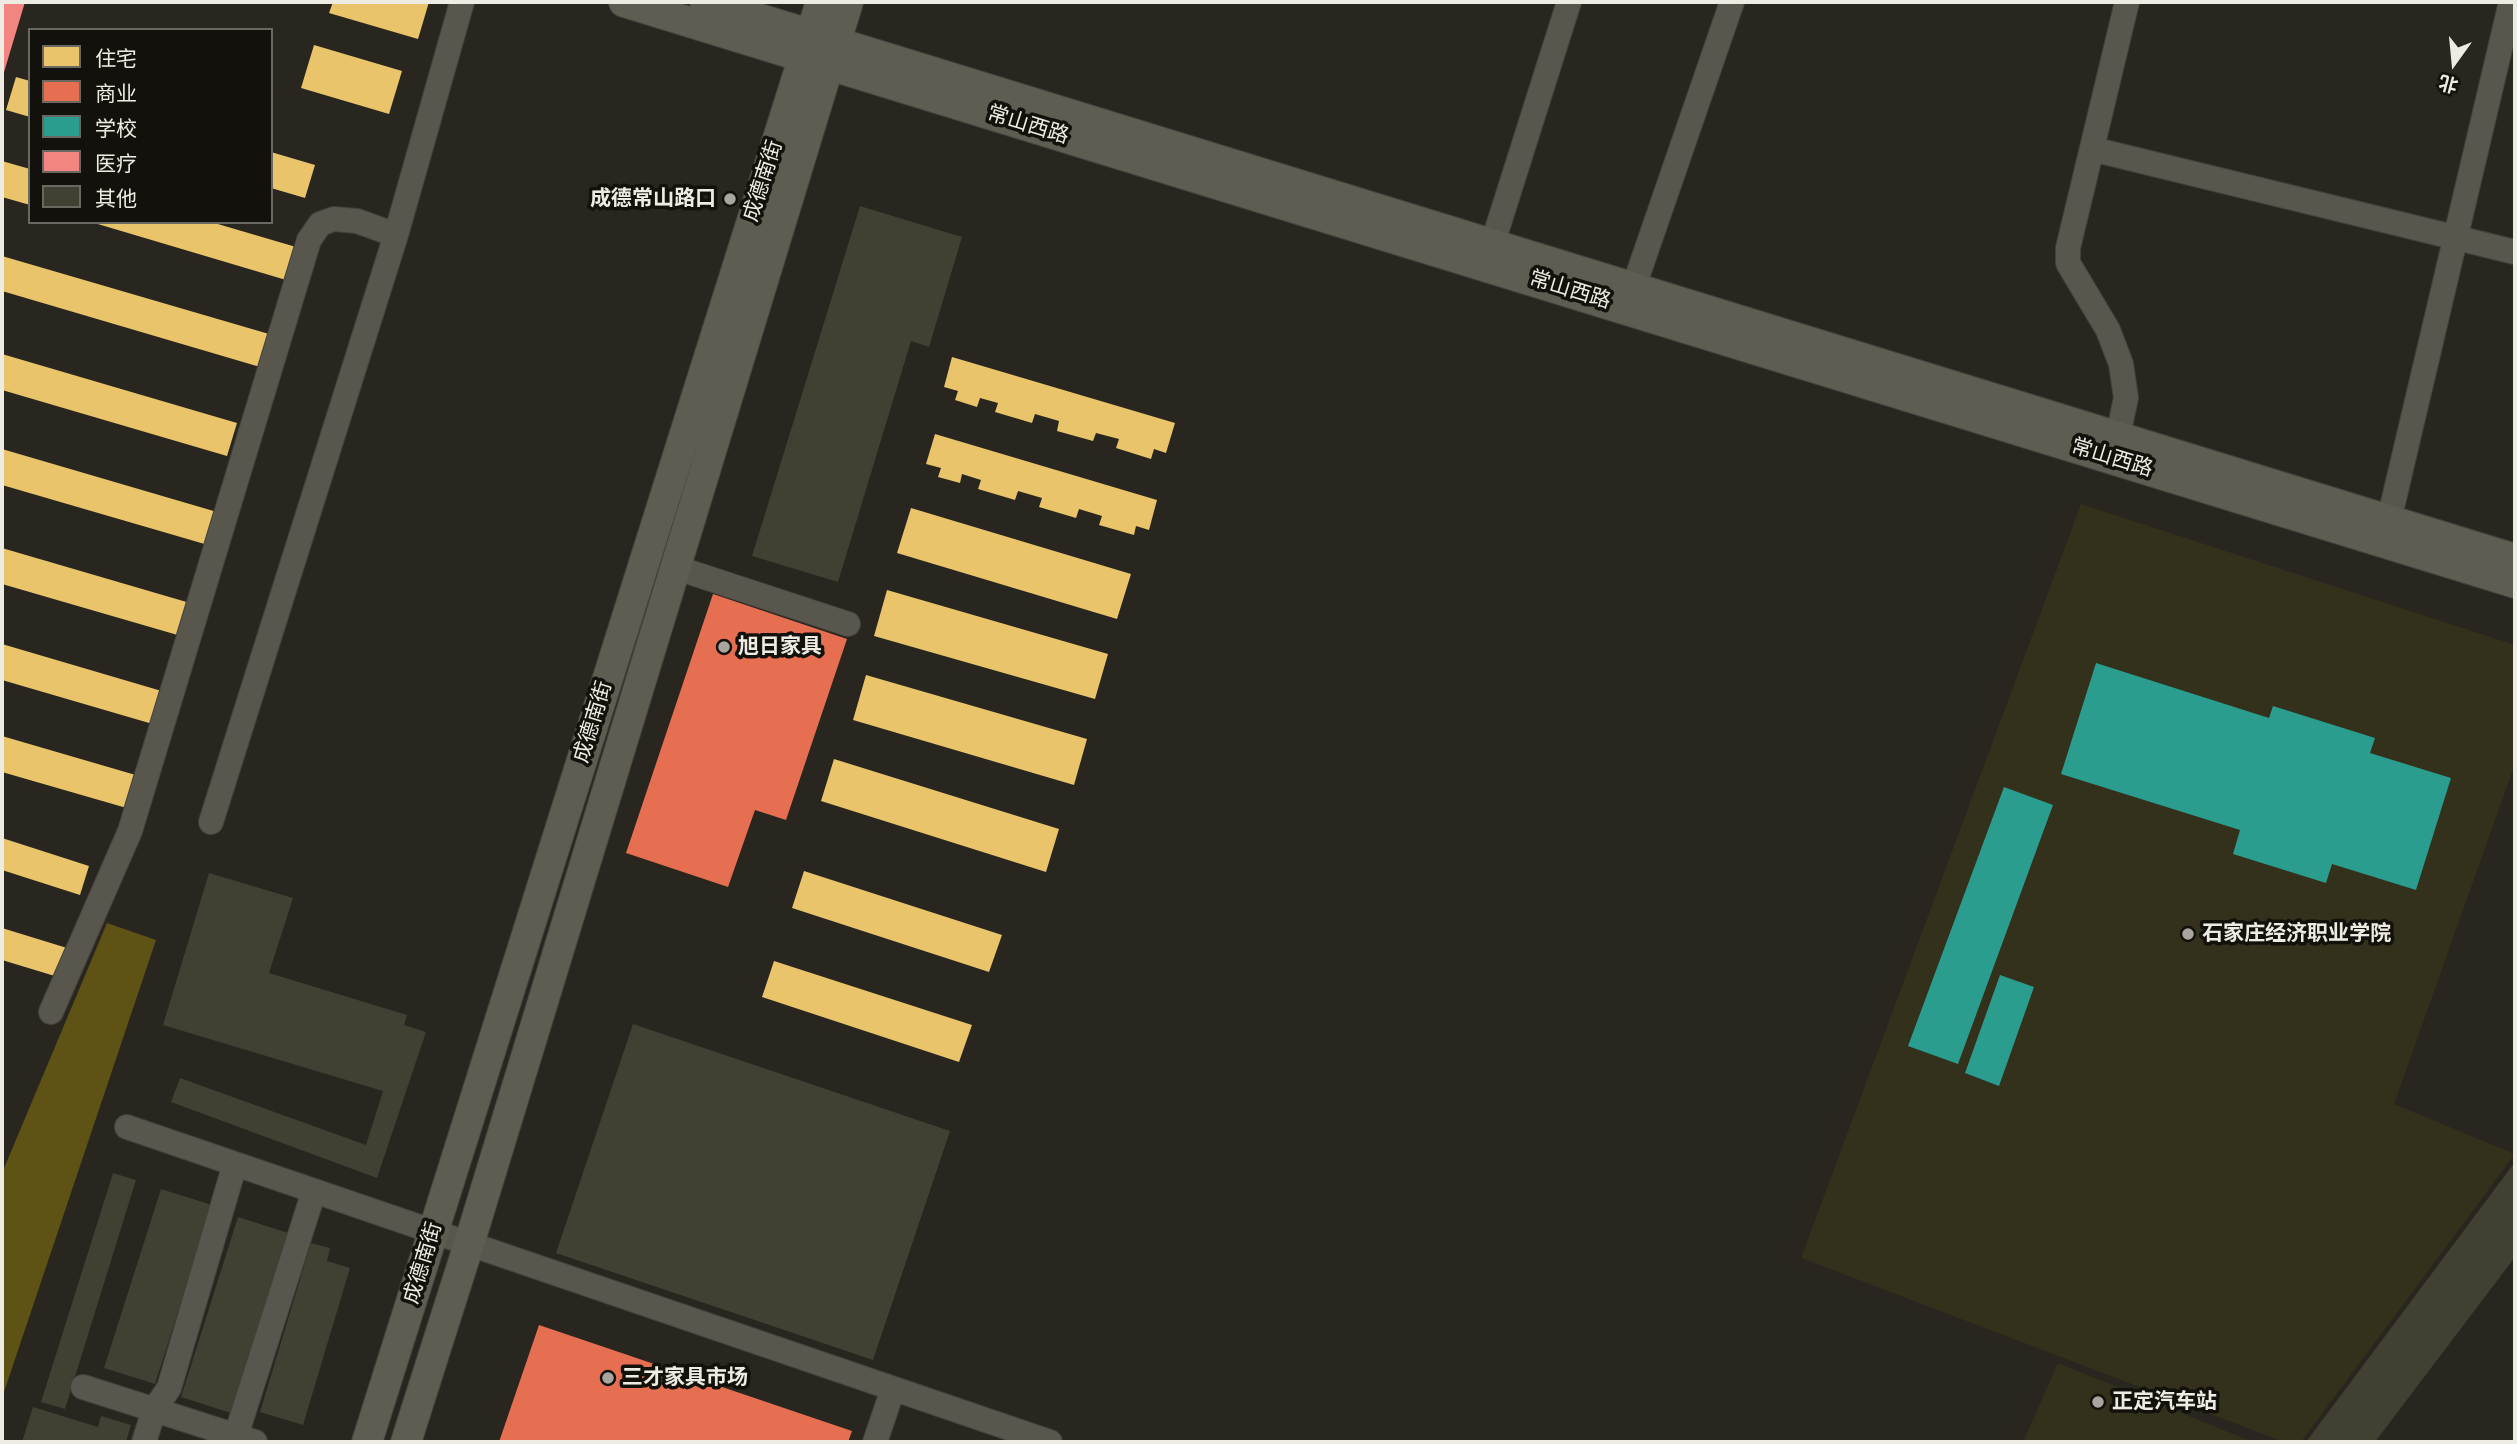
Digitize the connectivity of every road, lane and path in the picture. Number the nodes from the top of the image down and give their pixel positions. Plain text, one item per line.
1 (462, 2) edge
2 (624, 2) edge
3 (705, 2) edge
4 (821, 2) edge
5 (848, 2) edge
6 (1569, 2) edge
7 (1732, 2) edge
8 (2127, 2) edge
9 (2511, 2) edge
10 (819, 49) junction
11 (2092, 149) junction
12 (396, 235) junction
13 (2455, 237) junction
14 (1493, 242) junction
15 (2515, 252) edge
16 (1634, 286) junction
17 (2118, 436) junction
18 (2389, 520) junction
19 (2515, 559) edge
20 (674, 567) junction
21 (2515, 583) edge
22 (848, 624) dead end
23 (211, 822) dead end
24 (51, 1013) dead end
25 (127, 1127) dead end
26 (235, 1164) junction
27 (314, 1191) junction
28 (433, 1232) junction
29 (469, 1244) junction
30 (83, 1387) dead end
31 (893, 1388) junction
32 (154, 1410) junction
33 (241, 1440) edge
34 (1041, 1441) edge
35 (144, 1442) edge
36 (367, 1442) edge
37 (406, 1442) edge
38 (875, 1442) edge

1 - 12 street
2 - 10 main road, 常山西路
3 - 10 main road, 常山西路
4 - 10 main road, 成德南街
5 - 10 main road, 成德南街
6 - 14 street
7 - 16 street
8 - 11 street
9 - 13 street
10 - 14 main road, 常山西路
10 - 20 main road, 成德南街
10 - 21 main road, 常山西路
10 - 28 main road, 成德南街
11 - 13 street
11 - 17 street
12 - 23 street
12 - 24 street
13 - 15 street
13 - 18 street
14 - 16 main road, 常山西路
16 - 17 main road, 常山西路
17 - 18 main road, 常山西路
18 - 19 main road, 常山西路
20 - 22 street
20 - 29 main road, 成德南街
25 - 26 street
26 - 27 street
26 - 32 street
27 - 28 street
27 - 33 street
28 - 29 street
28 - 36 main road, 成德南街
29 - 31 street
29 - 37 main road, 成德南街
30 - 32 street
31 - 34 street
31 - 38 street
32 - 33 street
32 - 35 street

